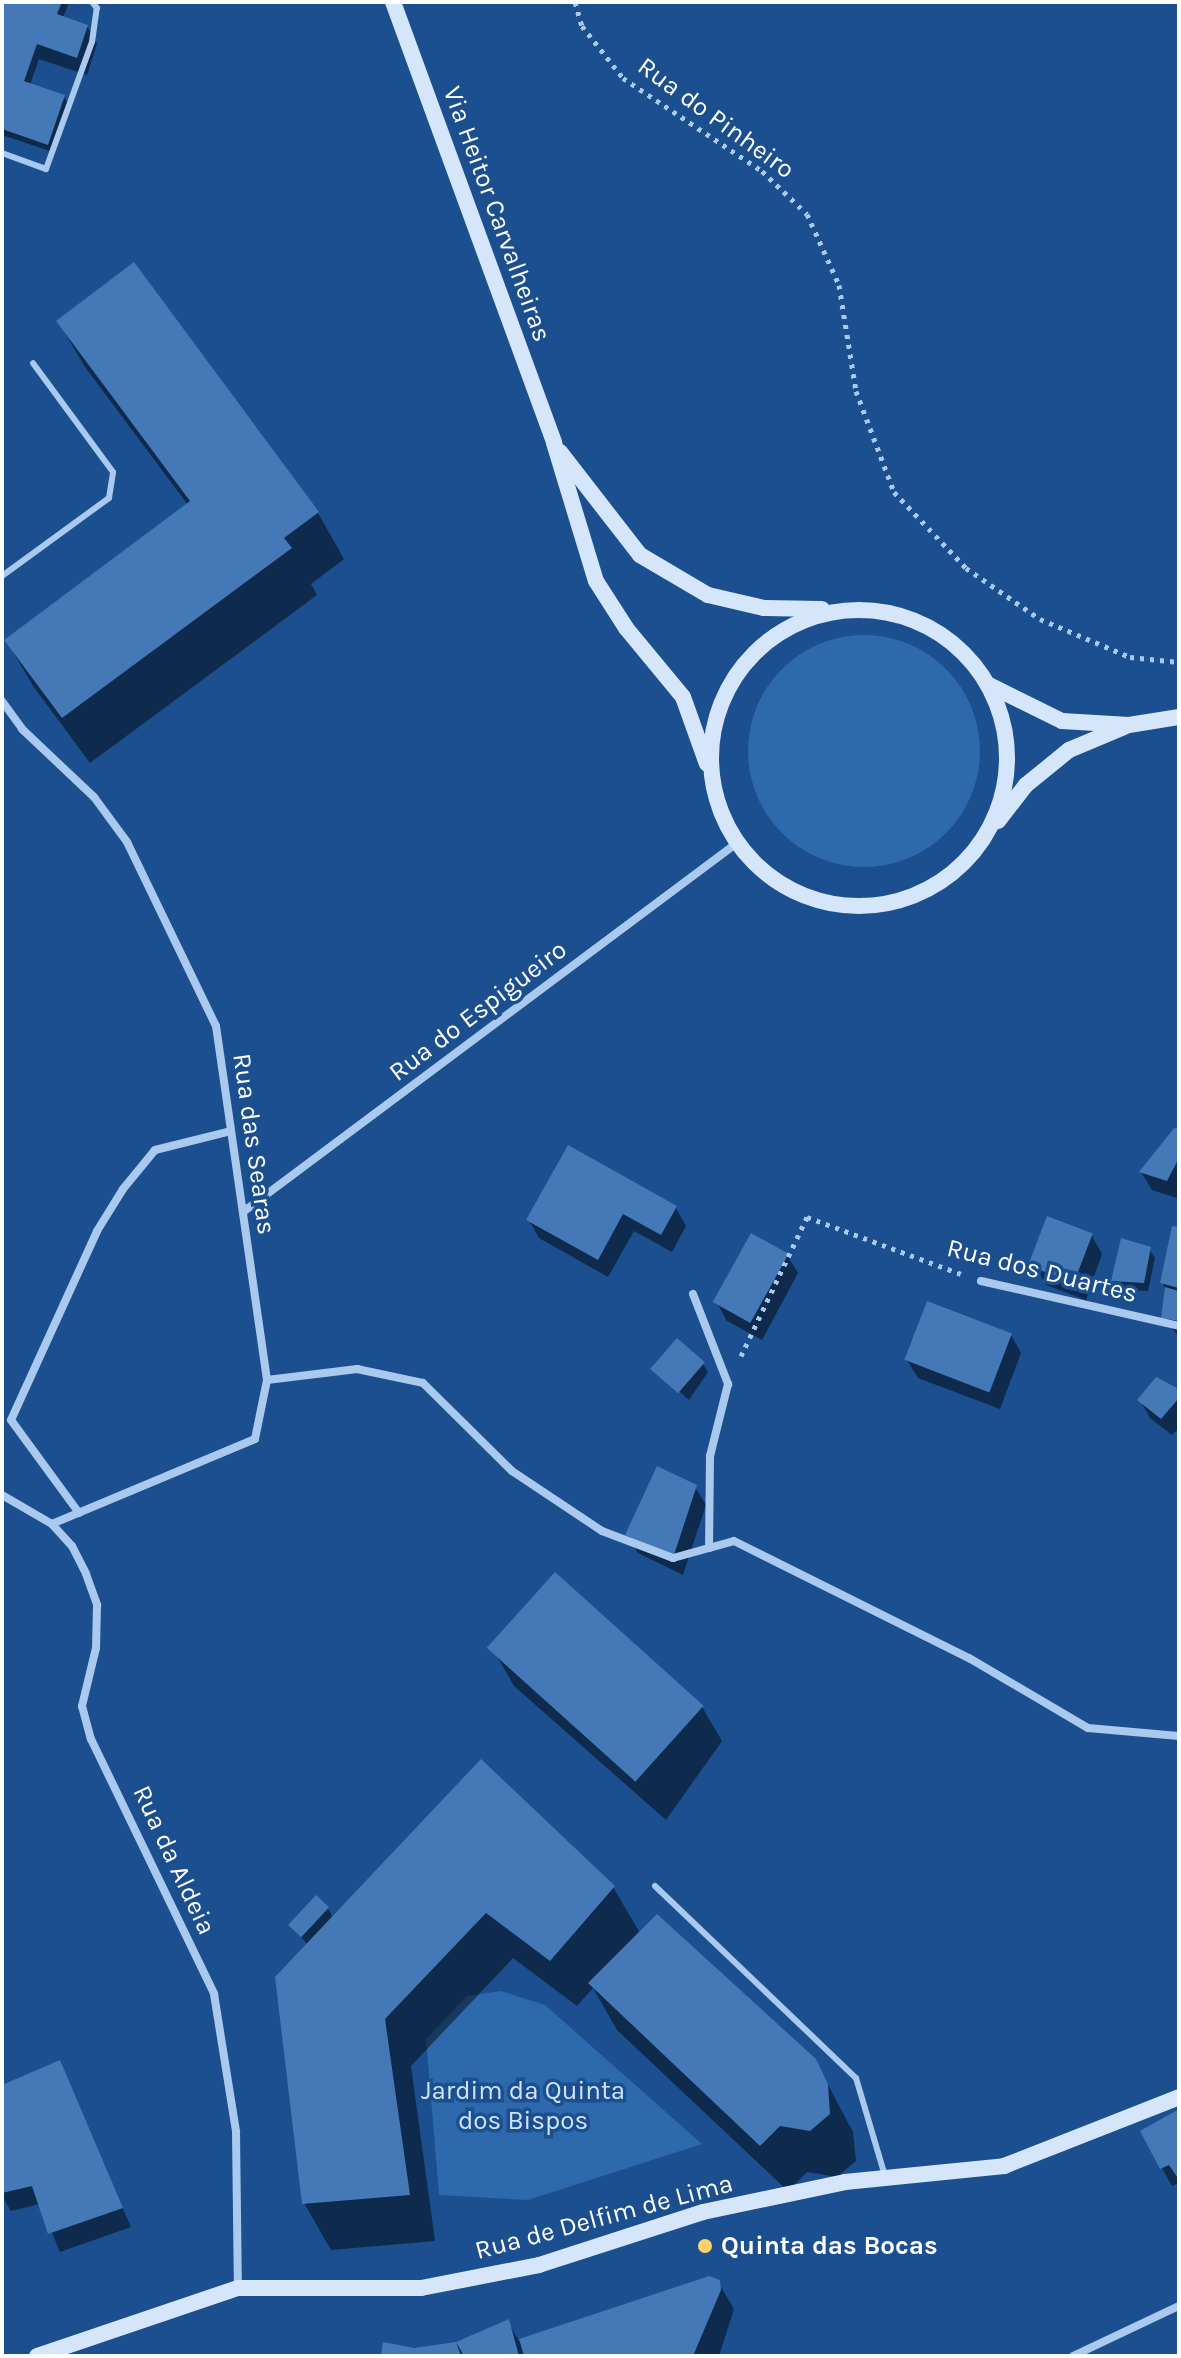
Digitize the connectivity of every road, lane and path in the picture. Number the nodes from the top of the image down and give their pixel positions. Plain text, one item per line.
1 (92, 2) edge
2 (393, 2) edge
3 (575, 2) edge
4 (2, 153) edge
5 (33, 363) dead end
6 (554, 443) junction
7 (2, 576) edge
8 (848, 609) junction
9 (1179, 662) edge
10 (989, 685) junction
11 (2, 701) edge
12 (1179, 717) edge
13 (1129, 725) junction
14 (710, 772) junction
15 (990, 831) junction
16 (737, 843) junction
17 (231, 1131) junction
18 (243, 1212) junction
19 (981, 1281) joint
20 (693, 1294) dead end
21 (1179, 1326) edge
22 (267, 1380) junction
23 (728, 1384) junction
24 (2, 1495) edge
25 (79, 1513) junction
26 (52, 1524) junction
27 (709, 1548) junction
28 (1179, 1736) edge
29 (655, 1886) dead end
30 (1179, 2097) edge
31 (886, 2179) junction
32 (238, 2288) junction
33 (1179, 2306) edge
34 (37, 2356) edge
35 (1073, 2356) edge

1 - 4 lane
2 - 6 main road, Via Heitor Carvalheiras
3 - 9 path, Rua do Pinheiro
5 - 7 lane
6 - 8 main road, Via Heitor Carvalheiras
6 - 14 main road, Via Heitor Carvalheiras
8 - 10 main road, Via Heitor Carvalheiras
8 - 14 main road, Via Heitor Carvalheiras
10 - 13 main road, Via Heitor Carvalheiras
10 - 15 main road, Via Heitor Carvalheiras
11 - 17 street, Rua das Searas
12 - 13 main road, Via Heitor Carvalheiras
13 - 15 main road, Via Heitor Carvalheiras
14 - 16 main road, Via Heitor Carvalheiras
15 - 16 main road, Via Heitor Carvalheiras
16 - 18 street, Rua do Espigueiro
17 - 18 street, Rua das Searas
17 - 25 street
18 - 22 street, Rua das Searas
19 - 21 street, Rua dos Duartes
19 - 23 path, Rua dos Duartes
20 - 23 street
22 - 25 street, Rua das Searas
22 - 27 street
23 - 27 street
24 - 26 street, Rua da Aldeia
25 - 26 street, Rua das Searas
26 - 32 street, Rua da Aldeia
27 - 28 street
29 - 31 lane
30 - 31 main road, Rua de Delfim de Lima
31 - 32 main road, Rua de Delfim de Lima
32 - 34 main road, Rua de Delfim de Lima
33 - 35 street

